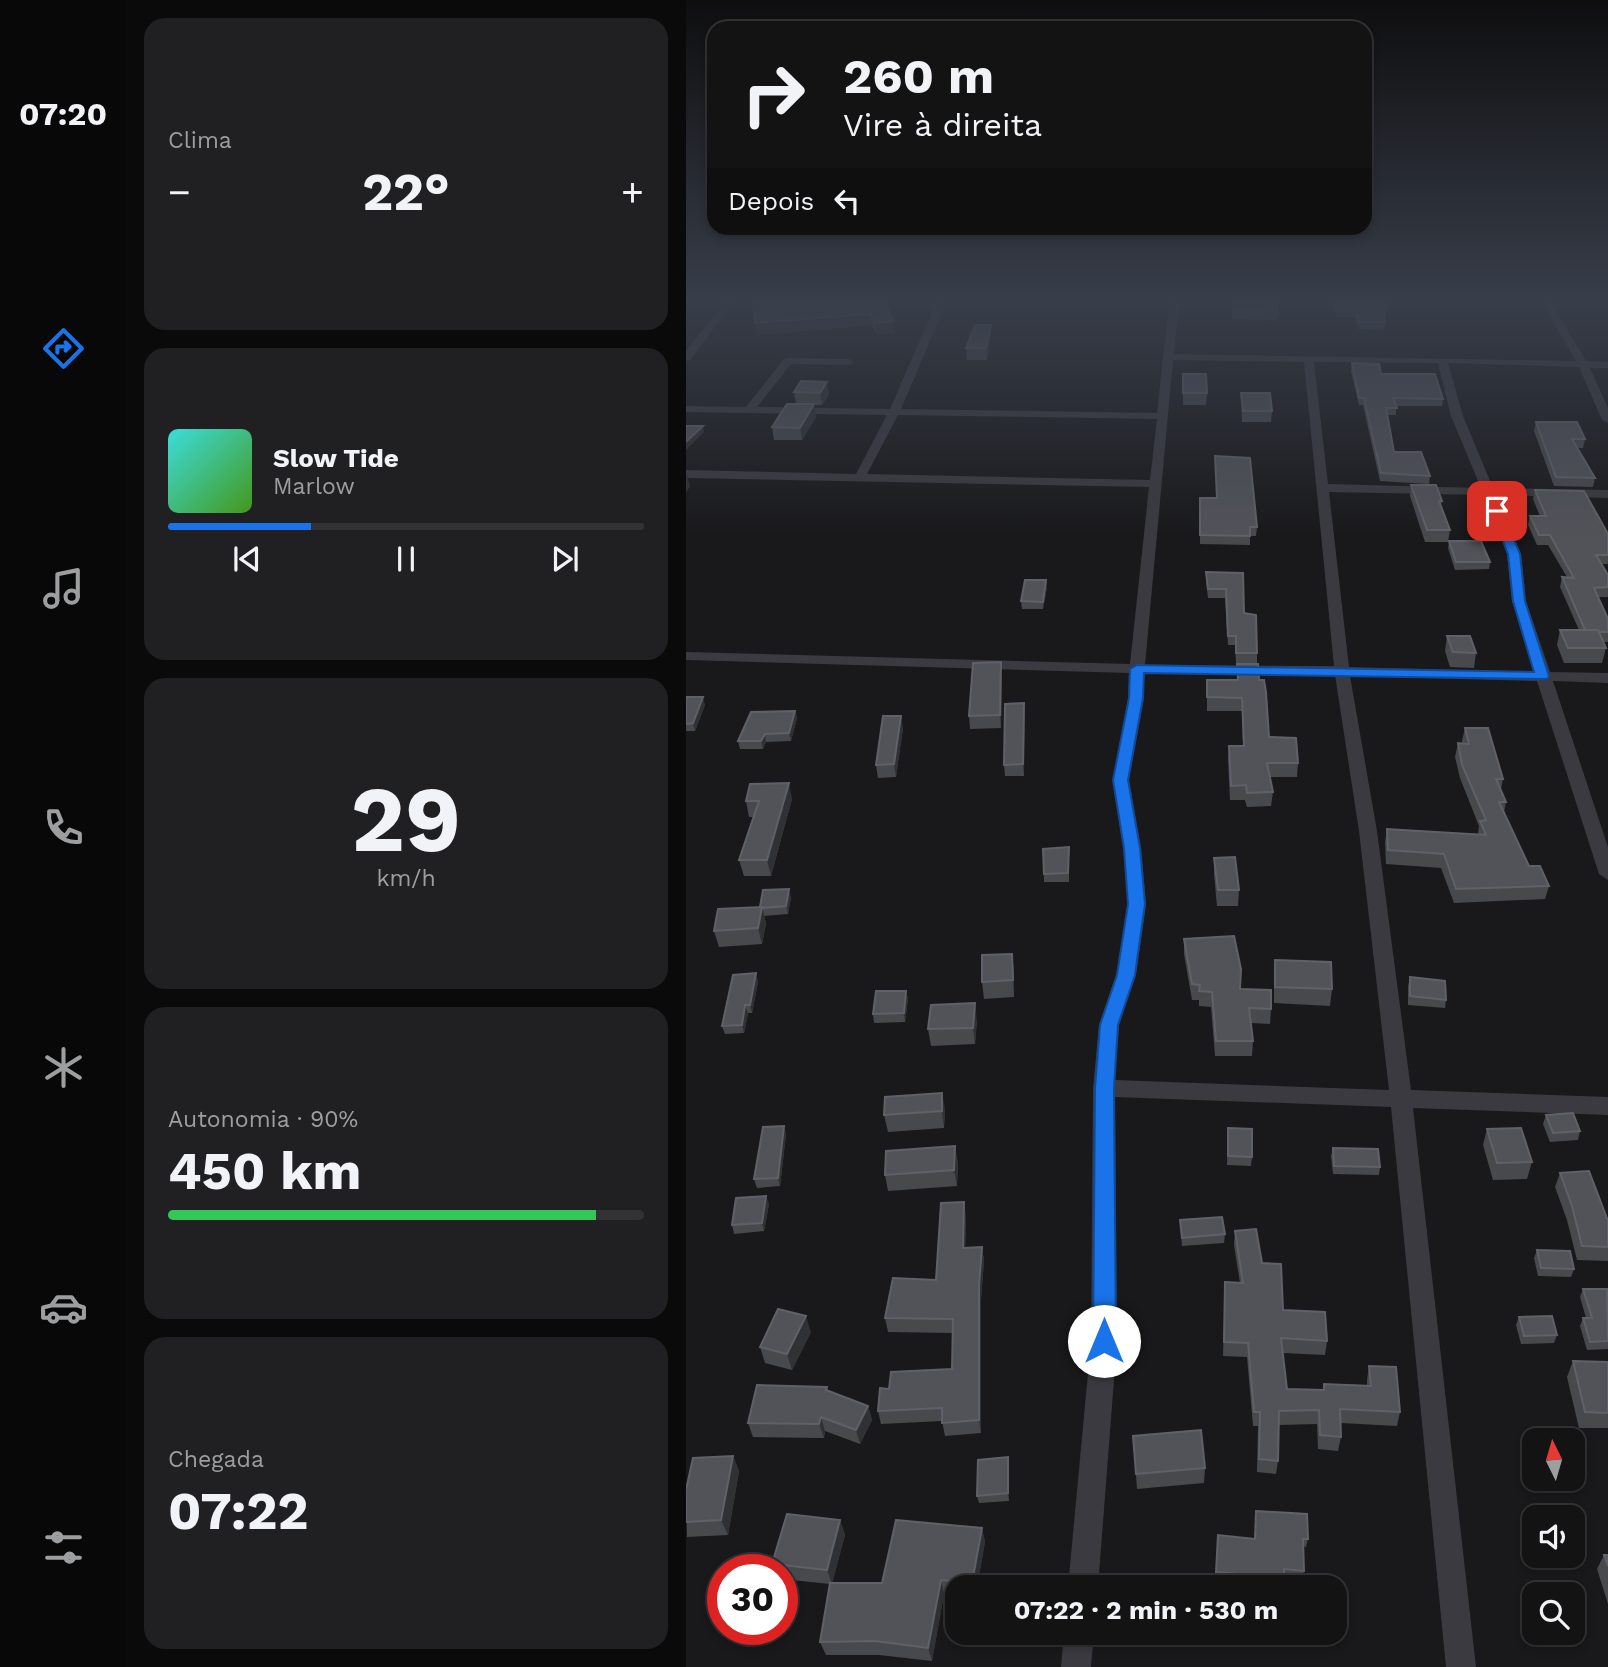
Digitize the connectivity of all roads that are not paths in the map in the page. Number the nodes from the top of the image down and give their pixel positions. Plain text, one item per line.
1 (772, 381) edge
2 (908, 381) edge
3 (1166, 381) edge
4 (1311, 381) edge
5 (1448, 381) edge
6 (1590, 381) edge
7 (686, 410) edge
8 (748, 411) junction
9 (894, 413) junction
10 (1163, 416) junction
11 (1608, 421) edge
12 (686, 474) edge
13 (860, 477) junction
14 (1157, 484) junction
15 (1322, 488) junction
16 (1488, 490) junction
17 (1608, 494) edge
18 (686, 656) edge
19 (1137, 669) junction
20 (1342, 671) junction
21 (1542, 676) junction
22 (1608, 678) edge
23 (1608, 874) edge
24 (1104, 1088) junction
25 (1401, 1099) junction
26 (1608, 1106) edge
27 (1084, 1575) edge
28 (1078, 1645) edge
29 (1076, 1667) edge
30 (1461, 1667) edge

1 - 8 street
2 - 9 street
3 - 10 street
4 - 15 street
5 - 16 street
6 - 11 street
7 - 8 street
8 - 9 street
9 - 10 street
9 - 13 street
10 - 14 street
12 - 13 street
13 - 14 street
14 - 19 street
15 - 16 street
15 - 20 street
16 - 17 street
16 - 21 street
18 - 19 street
19 - 20 street
19 - 24 street
20 - 21 street
20 - 25 street
21 - 22 street
21 - 23 street
24 - 25 street
24 - 27 street
25 - 26 street
25 - 30 street
28 - 29 street

